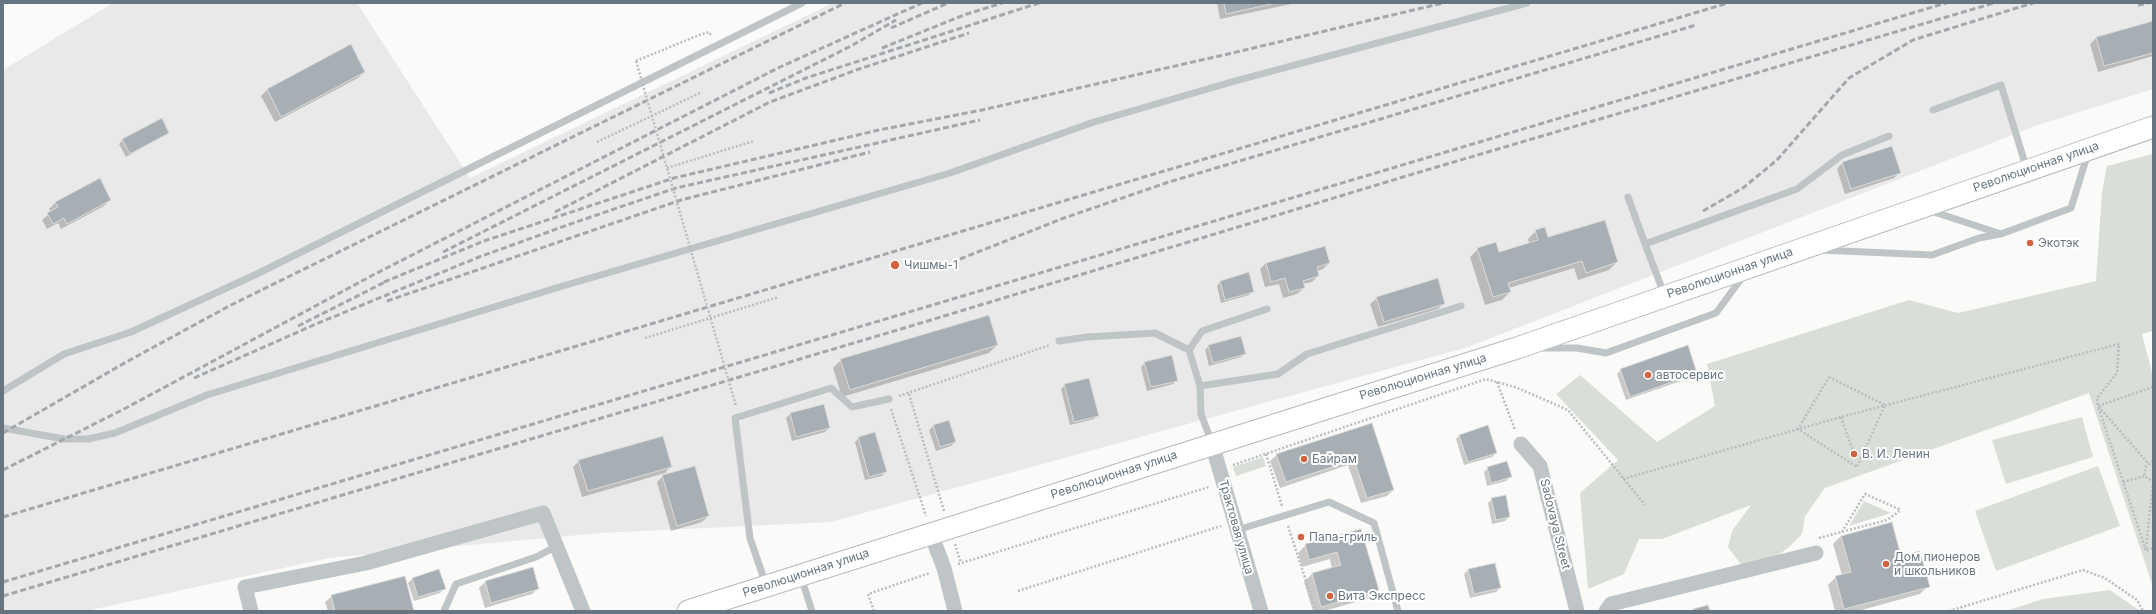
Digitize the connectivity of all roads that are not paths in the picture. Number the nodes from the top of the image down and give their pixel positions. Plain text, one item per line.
1 (802, 3) edge
2 (1527, 3) edge
3 (1933, 110) dead end
4 (2153, 127) edge
5 (1889, 136) dead end
6 (2090, 148) junction
7 (2027, 170) junction
8 (1628, 197) dead end
9 (1920, 208) junction
10 (2001, 234) junction
11 (1645, 244) junction
12 (1798, 250) junction
13 (1751, 265) junction
14 (1664, 296) junction
15 (1462, 306) dead end
16 (1267, 309) dead end
17 (1059, 341) road end
18 (1517, 348) junction
19 (1189, 350) junction
20 (1200, 386) junction
21 (3, 391) edge
22 (888, 399) road end
23 (3, 428) edge
24 (1212, 444) junction
25 (1521, 444) road end
26 (1236, 526) junction
27 (940, 531) junction
28 (557, 546) junction
29 (1816, 553) road end
30 (800, 574) junction
31 (766, 586) junction
32 (251, 611) edge
33 (444, 611) edge
34 (583, 611) edge
35 (688, 611) edge
36 (812, 611) edge
37 (955, 611) edge
38 (1260, 611) edge
39 (1398, 611) edge
40 (1577, 611) edge
41 (1606, 611) edge

1 - 21 lane
2 - 23 lane
3 - 7 lane
4 - 6 main road, Революционная улица
5 - 11 lane
6 - 7 main road, Революционная улица
6 - 10 lane
7 - 9 main road, Революционная улица
8 - 11 lane
9 - 10 lane
9 - 12 main road, Революционная улица
10 - 12 lane
11 - 14 lane
12 - 13 main road, Революционная улица
13 - 14 main road, Революционная улица
13 - 18 lane
14 - 18 main road, Революционная улица
15 - 20 lane
16 - 19 lane
17 - 19 lane
18 - 24 main road, Революционная улица
19 - 20 lane
20 - 24 lane
22 - 31 lane
24 - 26 street, Трактовая улица
24 - 27 main road, Революционная улица
25 - 40 street, Sadovaya Street
26 - 38 street, Трактовая улица
26 - 39 lane
27 - 30 main road, Революционная улица
27 - 37 street
28 - 32 street
28 - 33 lane
28 - 34 street
29 - 41 street
30 - 31 main road, Революционная улица
30 - 36 lane
31 - 35 main road, Революционная улица

